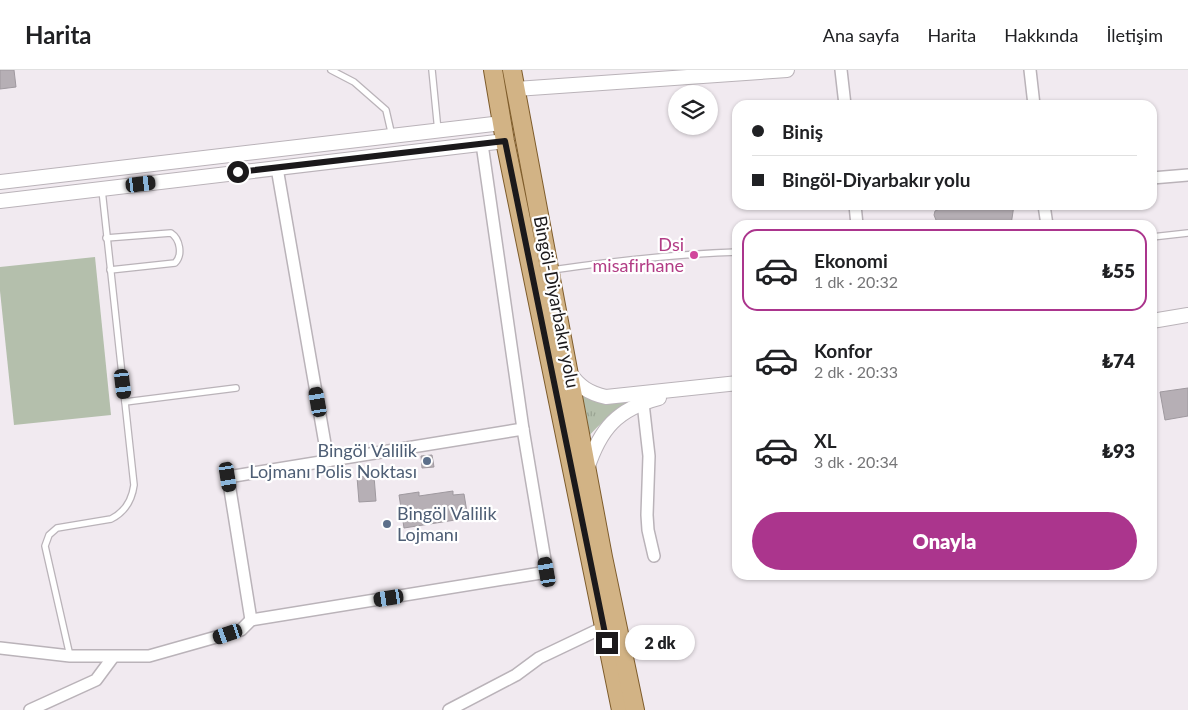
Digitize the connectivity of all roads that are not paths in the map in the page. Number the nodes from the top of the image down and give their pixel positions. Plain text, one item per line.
1 (331, 70) edge
2 (432, 70) edge
3 (493, 70) edge
4 (512, 70) edge
5 (787, 70) edge
6 (841, 70) edge
7 (1030, 70) edge
8 (516, 89) junction
9 (844, 100) edge
10 (1033, 100) edge
11 (502, 123) junction
12 (438, 131) junction
13 (392, 136) junction
14 (505, 141) junction
15 (482, 144) junction
16 (277, 168) junction
17 (1188, 175) edge
18 (1157, 178) edge
19 (0, 182) edge
20 (102, 189) junction
21 (0, 201) edge
22 (1188, 233) edge
23 (1157, 236) edge
24 (106, 238) junction
25 (732, 252) edge
26 (110, 270) junction
27 (550, 270) junction
28 (1188, 315) edge
29 (1157, 320) edge
30 (569, 372) junction
31 (732, 384) edge
32 (711, 386) junction
33 (236, 388) dead end
34 (125, 402) junction
35 (643, 403) junction
36 (524, 429) junction
37 (328, 461) junction
38 (587, 469) junction
39 (654, 556) dead end
40 (251, 620) junction
41 (604, 626) junction
42 (0, 648) edge
43 (70, 656) junction
44 (113, 657) junction
45 (30, 710) edge
46 (449, 710) edge
47 (621, 710) edge
48 (636, 710) edge

1 - 13 lane
2 - 12 lane
3 - 11 main road, Bingöl-Diyarbakır yolu
4 - 8 main road, Bingöl-Diyarbakır yolu
5 - 8 street
6 - 9 street
7 - 10 street
8 - 27 main road, Bingöl-Diyarbakır yolu
11 - 12 street
11 - 14 main road, Bingöl-Diyarbakır yolu
12 - 13 street
13 - 19 street
14 - 15 street
14 - 41 main road, Bingöl-Diyarbakır yolu
15 - 16 street
15 - 36 street
16 - 20 street
16 - 37 street
17 - 18 street
20 - 21 street
20 - 24 lane
22 - 23 lane
24 - 26 lane
24 - 26 lane
25 - 27 lane
26 - 34 lane
27 - 30 main road, Bingöl-Diyarbakır yolu
28 - 29 street
30 - 32 street
30 - 38 main road, Bingöl-Diyarbakır yolu
31 - 32 street
32 - 35 street
33 - 34 lane
34 - 43 lane
35 - 38 street
35 - 39 street
36 - 37 street
36 - 40 street
37 - 40 street
38 - 48 main road, Bingöl-Diyarbakır yolu
40 - 44 street
41 - 46 street
41 - 47 main road, Bingöl-Diyarbakır yolu
42 - 43 street
43 - 44 street
44 - 45 street

